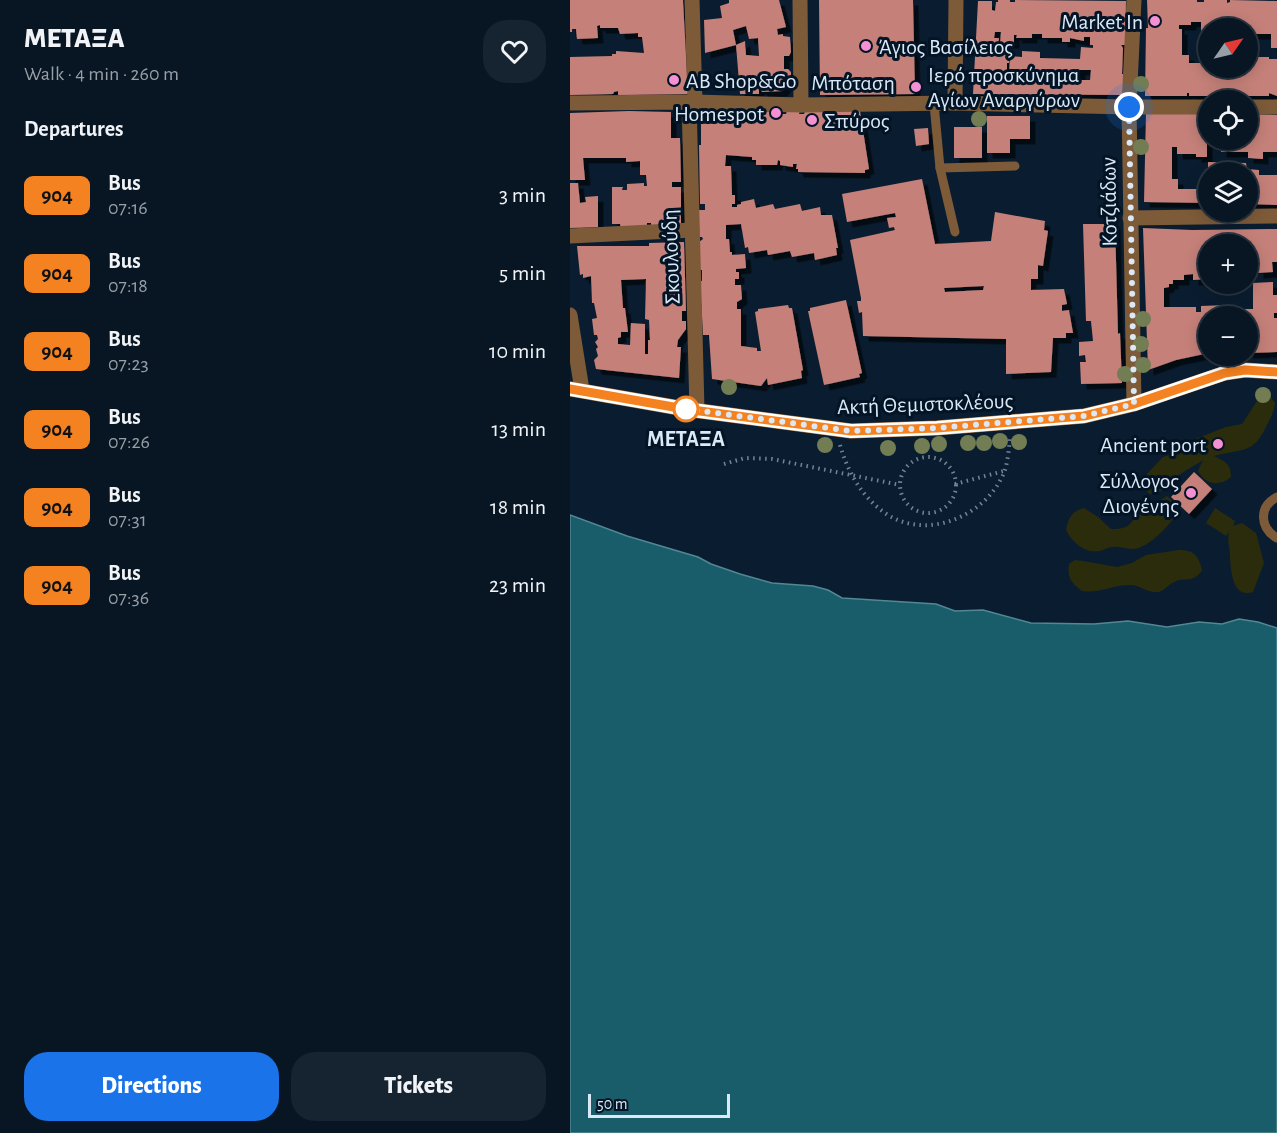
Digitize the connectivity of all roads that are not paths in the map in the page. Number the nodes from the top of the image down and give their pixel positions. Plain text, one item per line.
1 (692, 0) edge
2 (800, 0) edge
3 (956, 0) edge
4 (1134, 0) edge
5 (692, 102) junction
6 (570, 103) edge
7 (955, 103) junction
8 (934, 104) junction
9 (801, 105) junction
10 (1129, 107) junction
11 (1198, 107) edge
12 (1258, 107) edge
13 (1277, 107) edge
14 (1015, 166) dead end
15 (940, 168) junction
16 (1277, 216) edge
17 (1130, 218) junction
18 (692, 230) junction
19 (955, 232) dead end
20 (570, 236) edge
21 (570, 315) edge
22 (1277, 372) edge
23 (576, 389) edge
24 (1134, 404) junction
25 (697, 410) junction
26 (1277, 497) edge
27 (1277, 538) edge

1 - 5 street, Σκουλούδη
2 - 9 street
3 - 7 street
4 - 10 street, Κοτζιάδων
5 - 6 street, Μπόταση
5 - 9 street, Μπόταση
5 - 18 street, Σκουλούδη
7 - 8 street, Μπόταση
7 - 10 street, Μπόταση
8 - 9 street, Μπόταση
8 - 15 lane
10 - 11 street, Μπόταση
10 - 17 street, Κοτζιάδων
12 - 13 street
14 - 15 lane
15 - 19 lane
16 - 17 street
17 - 24 street, Κοτζιάδων
18 - 20 street
18 - 25 street, Σκουλούδη
21 - 23 street
22 - 24 main road, Ακτή Θεμιστοκλέους
23 - 25 main road, Ακτή Θεμιστοκλέους
24 - 25 main road, Ακτή Θεμιστοκλέους
26 - 27 lane

